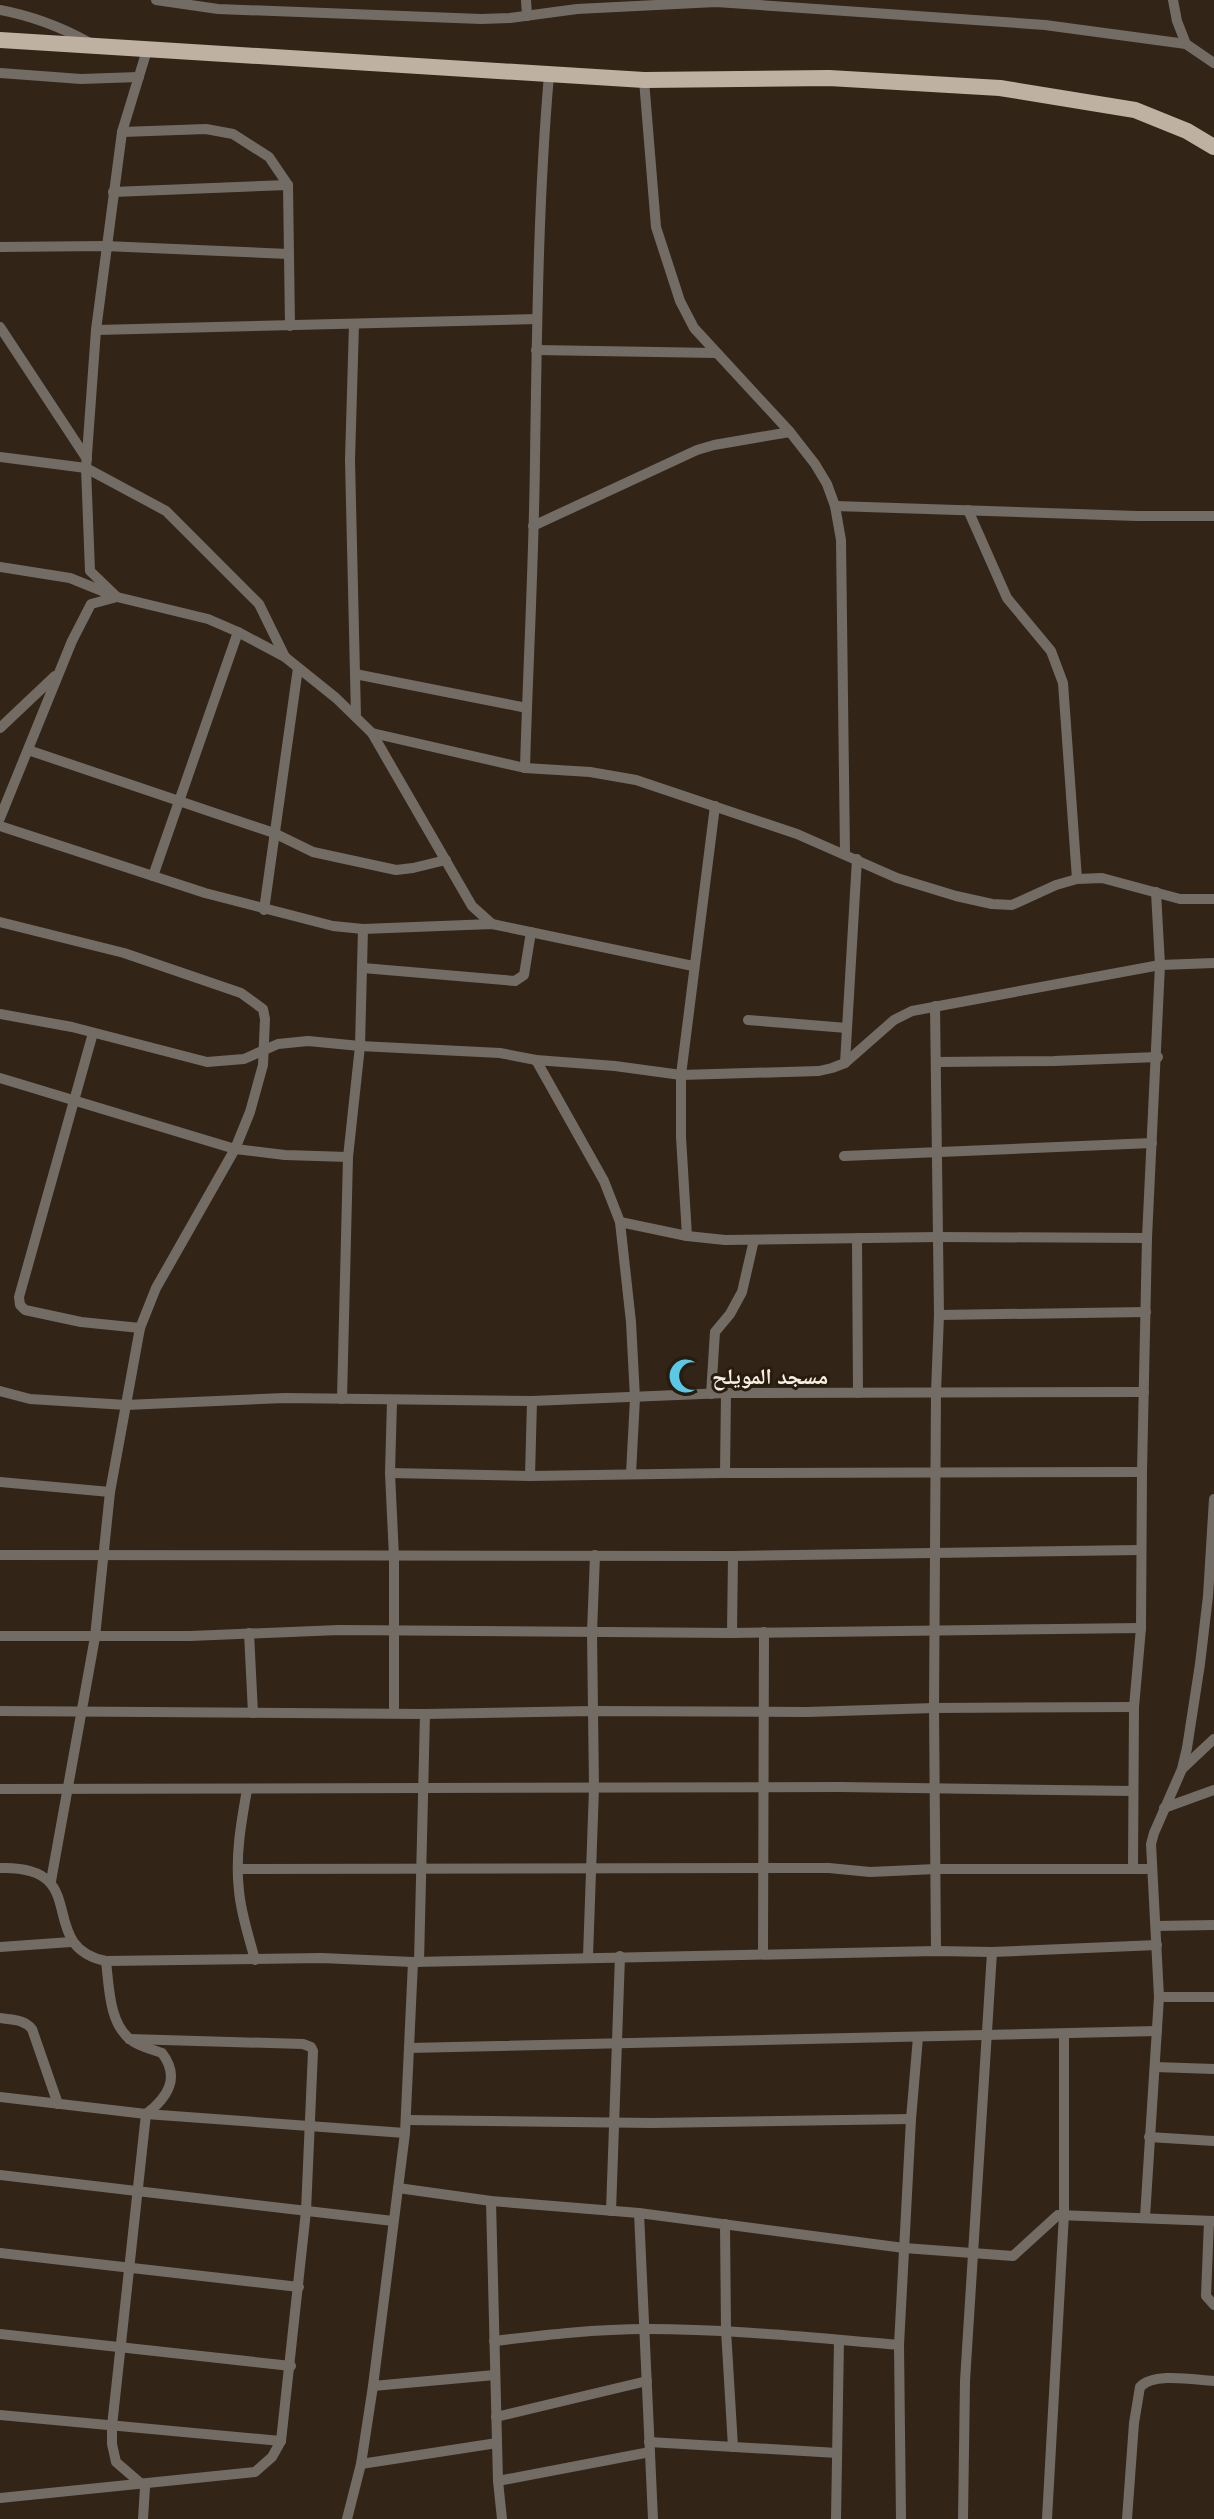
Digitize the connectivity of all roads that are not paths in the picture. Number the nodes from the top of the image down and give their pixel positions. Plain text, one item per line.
1 (156, 0) edge
2 (526, 0) edge
3 (1173, 0) edge
4 (0, 10) edge
5 (527, 16) junction
6 (0, 40) edge
7 (1186, 44) junction
8 (93, 45) junction
9 (147, 50) junction
10 (1214, 63) edge
11 (0, 73) edge
12 (549, 75) junction
13 (139, 77) junction
14 (644, 80) junction
15 (122, 132) junction
16 (1214, 147) edge
17 (288, 185) junction
18 (113, 192) junction
19 (105, 246) junction
20 (0, 247) edge
21 (288, 254) junction
22 (537, 319) junction
23 (354, 324) junction
24 (290, 326) junction
25 (0, 327) edge
26 (96, 330) junction
27 (536, 350) junction
28 (716, 353) junction
29 (790, 432) junction
30 (0, 457) edge
31 (86, 464) junction
32 (835, 506) junction
33 (968, 510) junction
34 (1214, 516) edge
35 (533, 526) junction
36 (0, 567) edge
37 (117, 597) junction
38 (238, 632) junction
39 (285, 657) junction
40 (298, 668) junction
41 (59, 672) junction
42 (355, 674) junction
43 (527, 708) junction
44 (356, 717) junction
45 (0, 728) edge
46 (372, 733) junction
47 (28, 750) junction
48 (525, 768) junction
49 (179, 801) junction
50 (715, 806) junction
51 (0, 818) edge
52 (0, 826) edge
53 (274, 833) junction
54 (845, 854) junction
55 (857, 859) junction
56 (446, 860) junction
57 (153, 876) junction
58 (1077, 879) junction
59 (1156, 892) junction
60 (1214, 899) edge
61 (264, 910) junction
62 (0, 922) edge
63 (492, 924) junction
64 (363, 929) junction
65 (531, 932) junction
66 (1214, 963) edge
67 (1160, 965) junction
68 (693, 966) junction
69 (363, 968) junction
70 (935, 1006) junction
71 (0, 1014) edge
72 (748, 1020) dead end
73 (847, 1028) junction
74 (93, 1033) junction
75 (360, 1046) junction
76 (265, 1050) junction
77 (1158, 1057) junction
78 (536, 1060) junction
79 (936, 1062) junction
80 (845, 1063) junction
81 (681, 1075) junction
82 (0, 1078) edge
83 (74, 1101) junction
84 (1152, 1143) junction
85 (235, 1149) junction
86 (935, 1151) junction
87 (844, 1156) dead end
88 (348, 1157) junction
89 (620, 1222) junction
90 (687, 1236) junction
91 (938, 1237) junction
92 (857, 1238) junction
93 (1147, 1238) junction
94 (754, 1240) junction
95 (1146, 1312) junction
96 (939, 1315) junction
97 (140, 1328) junction
98 (0, 1391) edge
99 (936, 1392) junction
100 (1144, 1392) junction
101 (726, 1393) junction
102 (858, 1393) junction
103 (711, 1394) junction
104 (635, 1398) junction
105 (342, 1399) junction
106 (392, 1401) junction
107 (532, 1401) junction
108 (126, 1405) junction
109 (1142, 1472) junction
110 (390, 1473) junction
111 (725, 1473) junction
112 (937, 1473) junction
113 (631, 1474) junction
114 (530, 1476) junction
115 (0, 1482) edge
116 (110, 1492) junction
117 (1214, 1499) edge
118 (1141, 1550) junction
119 (936, 1551) junction
120 (0, 1555) edge
121 (595, 1555) junction
122 (103, 1556) junction
123 (733, 1556) junction
124 (394, 1557) junction
125 (1141, 1628) junction
126 (935, 1629) junction
127 (393, 1632) junction
128 (592, 1632) junction
129 (764, 1632) junction
130 (249, 1633) junction
131 (732, 1633) junction
132 (0, 1636) edge
133 (95, 1637) junction
134 (1134, 1707) junction
135 (934, 1708) junction
136 (0, 1711) edge
137 (83, 1711) junction
138 (593, 1711) junction
139 (763, 1712) junction
140 (253, 1713) junction
141 (394, 1713) junction
142 (425, 1714) junction
143 (1214, 1739) edge
144 (1182, 1769) junction
145 (594, 1788) junction
146 (934, 1788) junction
147 (0, 1789) edge
148 (763, 1789) junction
149 (68, 1790) junction
150 (247, 1790) junction
151 (423, 1790) junction
152 (1214, 1790) edge
153 (1132, 1791) junction
154 (1164, 1808) junction
155 (422, 1867) junction
156 (0, 1868) edge
157 (238, 1869) junction
158 (590, 1869) junction
159 (763, 1869) junction
160 (936, 1869) junction
161 (1133, 1869) junction
162 (1151, 1869) junction
163 (51, 1881) junction
164 (1214, 1925) edge
165 (1156, 1926) junction
166 (71, 1942) junction
167 (1157, 1945) junction
168 (0, 1947) edge
169 (936, 1951) junction
170 (992, 1952) junction
171 (763, 1954) junction
172 (588, 1956) junction
173 (620, 1956) junction
174 (255, 1960) junction
175 (106, 1961) junction
176 (416, 1962) junction
177 (1159, 1997) junction
178 (1214, 1997) edge
179 (0, 2018) edge
180 (1157, 2031) junction
181 (1064, 2034) junction
182 (988, 2035) junction
183 (918, 2037) junction
184 (129, 2039) junction
185 (617, 2043) junction
186 (409, 2048) junction
187 (1155, 2067) junction
188 (1214, 2069) edge
189 (0, 2097) edge
190 (58, 2104) junction
191 (146, 2114) junction
192 (911, 2119) junction
193 (406, 2120) junction
194 (615, 2123) junction
195 (310, 2126) junction
196 (405, 2133) junction
197 (1149, 2137) junction
198 (1214, 2141) edge
199 (0, 2175) edge
200 (398, 2188) junction
201 (137, 2191) junction
202 (491, 2201) junction
203 (306, 2211) junction
204 (611, 2211) junction
205 (639, 2213) junction
206 (1064, 2214) junction
207 (1145, 2217) junction
208 (393, 2221) junction
209 (1212, 2221) edge
210 (725, 2224) junction
211 (904, 2248) junction
212 (0, 2253) edge
213 (972, 2253) junction
214 (128, 2269) junction
215 (299, 2287) junction
216 (1214, 2305) edge
217 (644, 2329) junction
218 (726, 2330) junction
219 (0, 2334) edge
220 (839, 2340) junction
221 (494, 2341) junction
222 (899, 2345) junction
223 (120, 2347) junction
224 (291, 2366) junction
225 (495, 2375) junction
226 (647, 2381) junction
227 (1214, 2381) edge
228 (373, 2386) junction
229 (0, 2415) edge
230 (496, 2417) junction
231 (112, 2426) junction
232 (281, 2441) junction
233 (497, 2443) junction
234 (650, 2447) junction
235 (733, 2447) junction
236 (837, 2453) junction
237 (361, 2464) junction
238 (498, 2481) junction
239 (141, 2482) junction
240 (0, 2498) edge
241 (143, 2519) edge
242 (347, 2519) edge
243 (502, 2519) edge
244 (653, 2519) edge
245 (836, 2519) edge
246 (901, 2519) edge
247 (963, 2519) edge
248 (1047, 2519) edge
249 (1127, 2519) edge

1 - 5 street
2 - 5 street
3 - 7 street
4 - 8 street
5 - 7 street
6 - 8 main road
7 - 10 street
8 - 9 main road
9 - 12 main road
9 - 13 street
11 - 13 street
12 - 14 main road
12 - 22 street
13 - 15 street
14 - 16 main road
14 - 28 street
15 - 17 street
15 - 18 street
17 - 18 street
17 - 21 street
18 - 19 street
19 - 20 street
19 - 21 street
19 - 26 street
21 - 24 street
22 - 23 street
22 - 27 street
23 - 24 street
23 - 42 street
24 - 26 street
25 - 31 street
26 - 31 street
27 - 28 street
27 - 35 street
28 - 29 street
29 - 32 street
29 - 35 street
30 - 31 street
31 - 37 street
31 - 39 street
32 - 33 street
32 - 54 street
33 - 34 street
33 - 58 street
35 - 43 street
36 - 37 street
37 - 38 street
37 - 41 street
38 - 39 street
38 - 49 street
39 - 40 street
40 - 44 street
40 - 53 street
41 - 45 street
41 - 47 street
42 - 43 street
42 - 44 street
43 - 48 street
44 - 46 street
46 - 48 street
46 - 56 street
47 - 49 street
47 - 51 street
48 - 50 street
49 - 53 street
49 - 57 street
50 - 54 street
50 - 68 street
52 - 57 street
53 - 56 street
53 - 61 street
54 - 55 street
55 - 58 street
55 - 73 street
56 - 63 street
57 - 61 street
58 - 59 street
59 - 60 street
59 - 67 street
61 - 64 street
62 - 76 street
63 - 64 street
63 - 65 street
64 - 69 street
65 - 68 street
65 - 69 street
66 - 67 street
67 - 70 street
67 - 77 street
68 - 81 street
69 - 75 street
70 - 79 street
70 - 80 street
71 - 74 street
72 - 73 street
73 - 80 street
74 - 76 street
74 - 83 street
75 - 76 street
75 - 78 street
75 - 88 street
76 - 85 street
77 - 79 street
77 - 84 street
78 - 81 street
78 - 89 street
79 - 86 street
80 - 81 street
81 - 90 street
82 - 83 street
83 - 85 street
83 - 97 street
84 - 86 street
84 - 93 street
85 - 88 street
85 - 97 street
86 - 87 street
86 - 91 street
88 - 105 street
89 - 90 street
89 - 104 street
90 - 94 street
91 - 92 street
91 - 93 street
91 - 96 street
92 - 94 street
92 - 102 street
93 - 95 street
94 - 103 street
95 - 96 street
95 - 100 street
96 - 99 street
97 - 108 street
98 - 108 street
99 - 100 street
99 - 102 street
99 - 112 street
100 - 109 street
101 - 102 street
101 - 103 street
101 - 111 street
103 - 104 street
104 - 107 street
104 - 113 street
105 - 106 street
105 - 108 street
106 - 107 street
106 - 110 street
107 - 114 street
108 - 116 street
109 - 112 street
109 - 118 street
110 - 114 street
110 - 124 street
111 - 112 street
111 - 113 street
112 - 119 street
113 - 114 street
115 - 116 street
116 - 122 street
117 - 144 street
118 - 119 street
118 - 125 street
119 - 123 street
119 - 126 street
120 - 122 street
121 - 123 street
121 - 124 street
121 - 128 street
122 - 124 street
122 - 133 street
123 - 131 street
124 - 127 street
125 - 126 street
125 - 134 street
126 - 129 street
126 - 135 street
127 - 128 street
127 - 130 street
127 - 141 street
128 - 131 street
128 - 138 street
129 - 131 street
129 - 139 street
130 - 133 street
130 - 140 street
132 - 133 street
133 - 137 street
134 - 135 street
134 - 153 street
135 - 139 street
135 - 146 street
136 - 137 street
137 - 140 street
137 - 149 street
138 - 139 street
138 - 142 street
138 - 145 street
139 - 148 street
140 - 141 street
141 - 142 street
142 - 151 street
143 - 144 street
144 - 154 street
145 - 148 street
145 - 151 street
145 - 158 street
146 - 148 street
146 - 153 street
146 - 160 street
147 - 149 street
148 - 159 street
149 - 150 street
149 - 163 street
150 - 151 street
150 - 157 street
151 - 155 street
152 - 154 street
153 - 161 street
154 - 162 street
155 - 157 street
155 - 158 street
155 - 176 street
156 - 163 street
157 - 174 street
158 - 159 street
158 - 172 street
159 - 160 street
159 - 171 street
160 - 161 street
160 - 169 street
161 - 162 street
162 - 165 street
163 - 166 street
164 - 165 street
165 - 167 street
166 - 168 street
166 - 175 street
167 - 170 street
167 - 177 street
169 - 170 street
169 - 171 street
170 - 182 street
171 - 173 street
172 - 173 street
172 - 176 street
173 - 185 street
174 - 175 street
174 - 176 street
175 - 184 street
176 - 186 street
177 - 178 street
177 - 180 street
179 - 190 street
180 - 181 street
180 - 187 street
181 - 182 street
181 - 206 street
182 - 183 street
182 - 213 street
183 - 185 street
183 - 192 street
184 - 191 street
184 - 195 street
185 - 186 street
185 - 194 street
186 - 193 street
187 - 188 street
187 - 197 street
189 - 190 street
190 - 191 street
191 - 195 street
191 - 201 street
192 - 194 street
192 - 211 street
193 - 194 street
193 - 196 street
194 - 204 street
195 - 196 street
195 - 203 street
196 - 200 street
197 - 198 street
197 - 207 street
199 - 201 street
200 - 202 street
200 - 208 street
201 - 203 street
201 - 214 street
202 - 204 street
202 - 221 street
203 - 208 street
203 - 215 street
204 - 205 street
205 - 210 street
205 - 217 street
206 - 207 street
206 - 213 street
206 - 248 street
207 - 209 street
208 - 228 street
209 - 216 street
210 - 211 street
210 - 218 street
211 - 213 street
211 - 222 street
212 - 214 street
213 - 247 street
214 - 215 street
214 - 223 street
215 - 224 street
217 - 218 street
217 - 221 street
217 - 226 street
218 - 220 street
218 - 235 street
219 - 223 street
220 - 222 street
220 - 236 street
221 - 225 street
222 - 246 street
223 - 224 street
223 - 231 street
224 - 232 street
225 - 228 street
225 - 230 street
226 - 230 street
226 - 234 street
227 - 249 street
228 - 237 street
229 - 231 street
230 - 233 street
231 - 232 street
231 - 239 street
232 - 239 street
233 - 237 street
233 - 238 street
234 - 235 street
234 - 238 street
234 - 244 street
235 - 236 street
236 - 245 street
237 - 242 street
238 - 243 street
239 - 240 street
239 - 241 street

